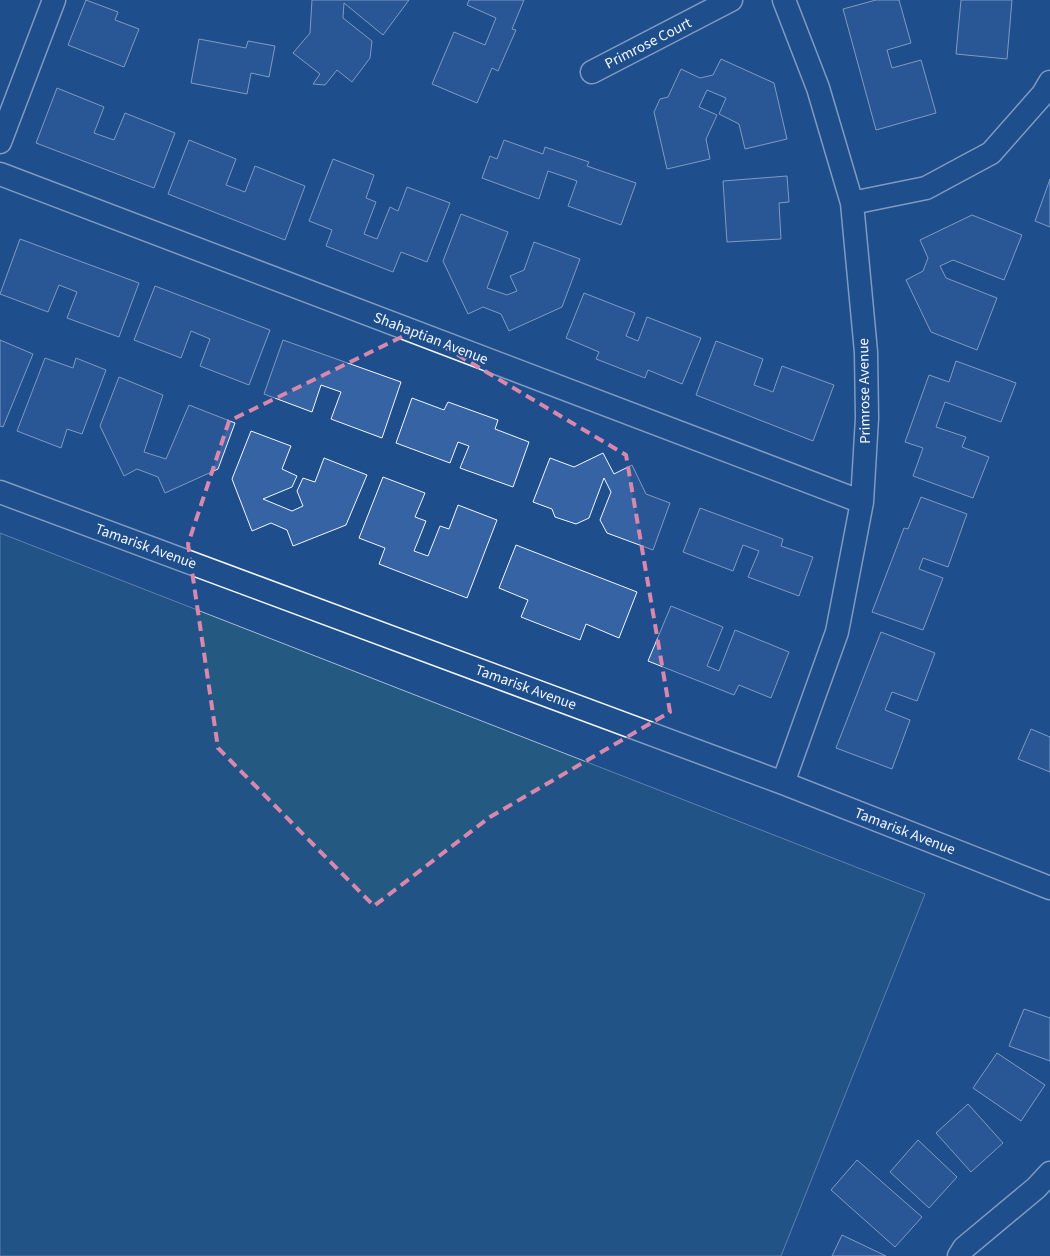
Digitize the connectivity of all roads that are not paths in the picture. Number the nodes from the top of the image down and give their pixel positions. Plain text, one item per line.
1 (54, 0) edge
2 (731, 0) edge
3 (784, 0) edge
4 (592, 72) dead end
5 (1050, 82) edge
6 (0, 142) edge
7 (0, 174) edge
8 (852, 202) junction
9 (0, 492) edge
10 (862, 502) junction
11 (783, 783) junction
12 (1050, 888) edge
13 (1045, 1187) edge
14 (959, 1256) edge

1 - 6 street
2 - 4 street, Primrose Court
3 - 8 street, Primrose Avenue
5 - 8 street
7 - 10 street, Shahaptian Avenue
8 - 10 street, Primrose Avenue
9 - 11 street, Tamarisk Avenue
10 - 11 street, Primrose Avenue
11 - 12 street, Tamarisk Avenue
13 - 14 street

